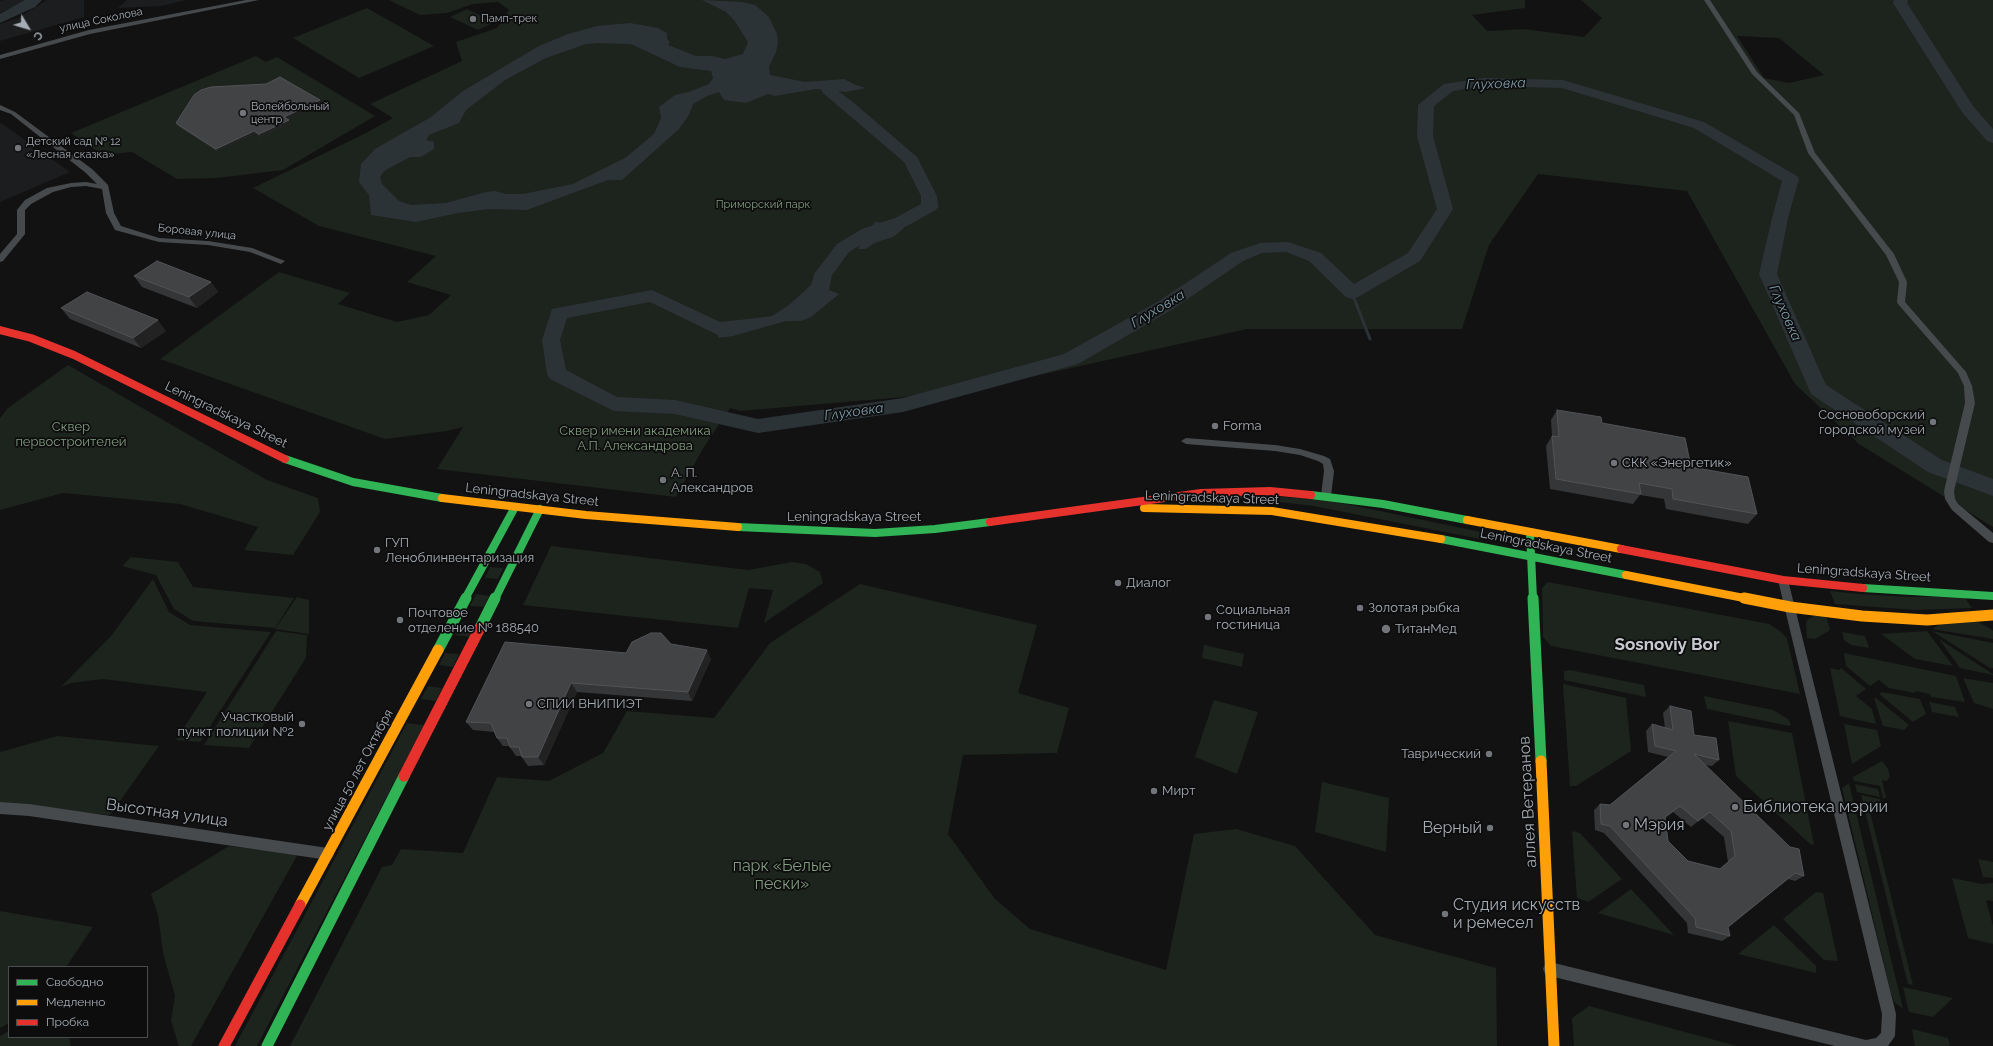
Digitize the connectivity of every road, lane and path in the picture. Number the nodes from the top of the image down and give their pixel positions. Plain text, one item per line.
1 (256, 0) edge
2 (1707, 0) edge
3 (0, 57) edge
4 (0, 107) edge
5 (105, 187) junction
6 (0, 260) edge
7 (281, 261) dead end
8 (0, 330) edge
9 (1186, 441) dead end
10 (1201, 493) junction
11 (1326, 496) junction
12 (515, 507) junction
13 (1093, 508) junction
14 (540, 509) junction
15 (1205, 509) junction
16 (1530, 532) junction
17 (1993, 540) edge
18 (1532, 557) junction
19 (1784, 580) junction
20 (1976, 594) junction
21 (1993, 596) edge
22 (1790, 607) junction
23 (1990, 614) edge
24 (0, 808) edge
25 (328, 854) junction
26 (1550, 969) junction
27 (224, 1046) edge
28 (267, 1046) edge
29 (1554, 1046) edge
30 (1863, 1046) edge
31 (1870, 1046) edge

1 - 3 street, улица Соколова
2 - 17 street
4 - 5 street
5 - 6 street
5 - 7 street, Боровая улица
8 - 12 main road, Leningradskaya Street
9 - 11 street
10 - 11 main road, Leningradskaya Street
10 - 13 main road, Leningradskaya Street
10 - 15 main road
11 - 16 main road, Leningradskaya Street
12 - 14 main road, Leningradskaya Street
12 - 25 main road, улица 50 лет Октября
13 - 14 main road, Leningradskaya Street
13 - 15 main road, Leningradskaya Street
14 - 28 main road
15 - 18 main road, Leningradskaya Street
16 - 18 main road, аллея Ветеранов
16 - 19 main road, Leningradskaya Street
18 - 22 main road, Leningradskaya Street
18 - 26 main road, аллея Ветеранов
19 - 20 main road, Leningradskaya Street
19 - 22 street
20 - 21 main road, Leningradskaya Street
20 - 23 main road
22 - 23 main road, Leningradskaya Street
22 - 31 street
24 - 25 street, Высотная улица
25 - 27 main road, улица 50 лет Октября
26 - 29 main road, аллея Ветеранов
26 - 30 street

